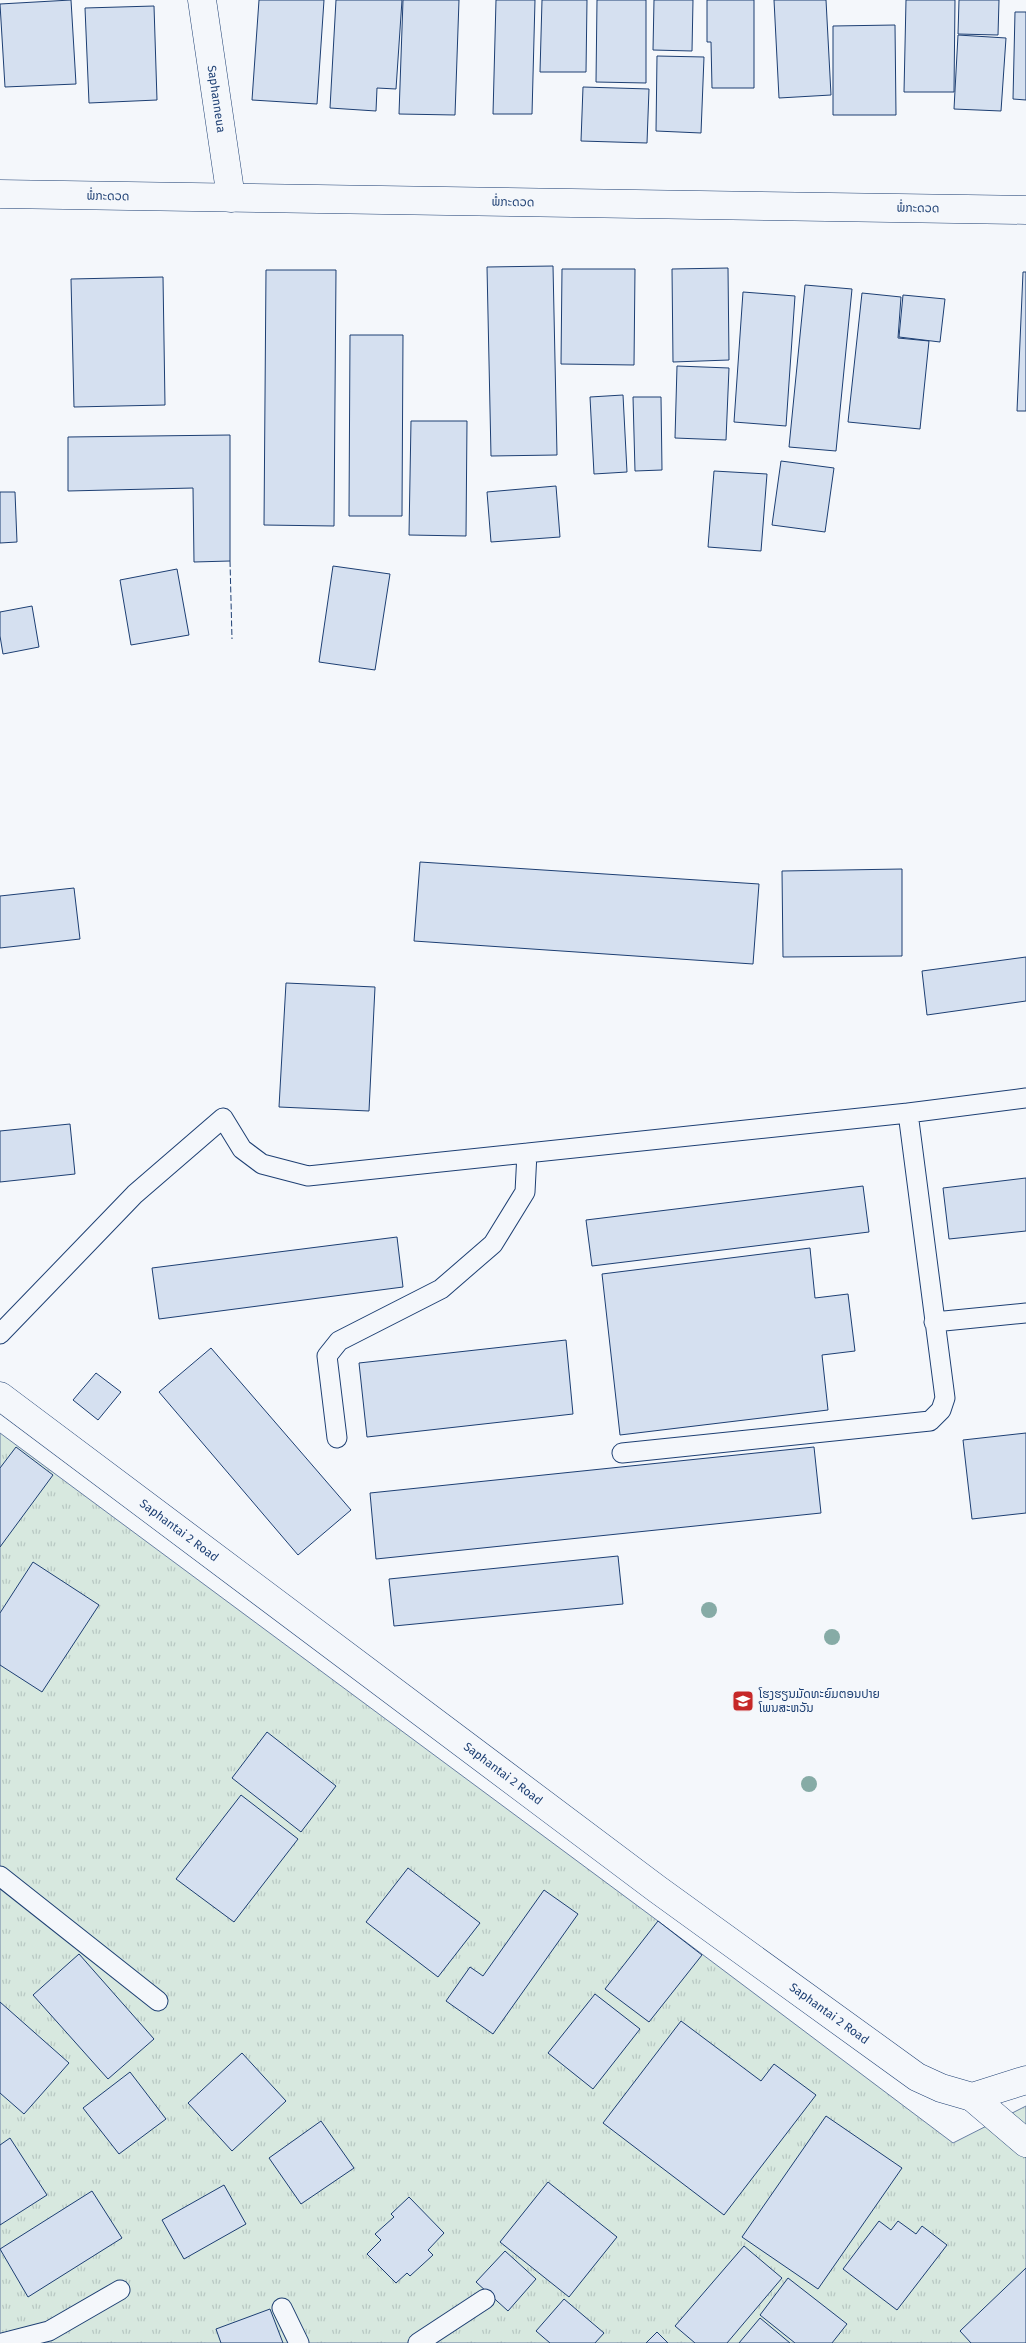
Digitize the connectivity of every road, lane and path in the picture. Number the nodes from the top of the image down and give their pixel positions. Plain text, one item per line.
1 (202, 0) edge
2 (0, 194) edge
3 (231, 198) junction
4 (1026, 210) edge
5 (1026, 1098) edge
6 (908, 1113) junction
7 (528, 1153) junction
8 (1026, 1313) edge
9 (934, 1322) junction
10 (0, 1334) edge
11 (0, 1396) edge
12 (337, 1438) dead end
13 (622, 1453) dead end
14 (0, 1876) edge
15 (158, 2001) dead end
16 (1026, 2080) edge
17 (972, 2098) junction
18 (1026, 2144) edge
19 (120, 2290) dead end
20 (485, 2299) dead end
21 (282, 2308) dead end
22 (2, 2343) edge
23 (300, 2343) edge
24 (418, 2343) edge

1 - 3 street, Saphanneua
2 - 3 street, ພໍ່ກະດວດ
3 - 4 street, ພໍ່ກະດວດ
5 - 6 lane
6 - 7 lane
6 - 9 lane
7 - 10 lane
7 - 12 lane
8 - 9 lane
9 - 13 lane
11 - 17 street, Saphantai 2 Road
14 - 15 lane
16 - 17 street
17 - 18 street
19 - 22 lane
20 - 24 lane
21 - 23 lane

